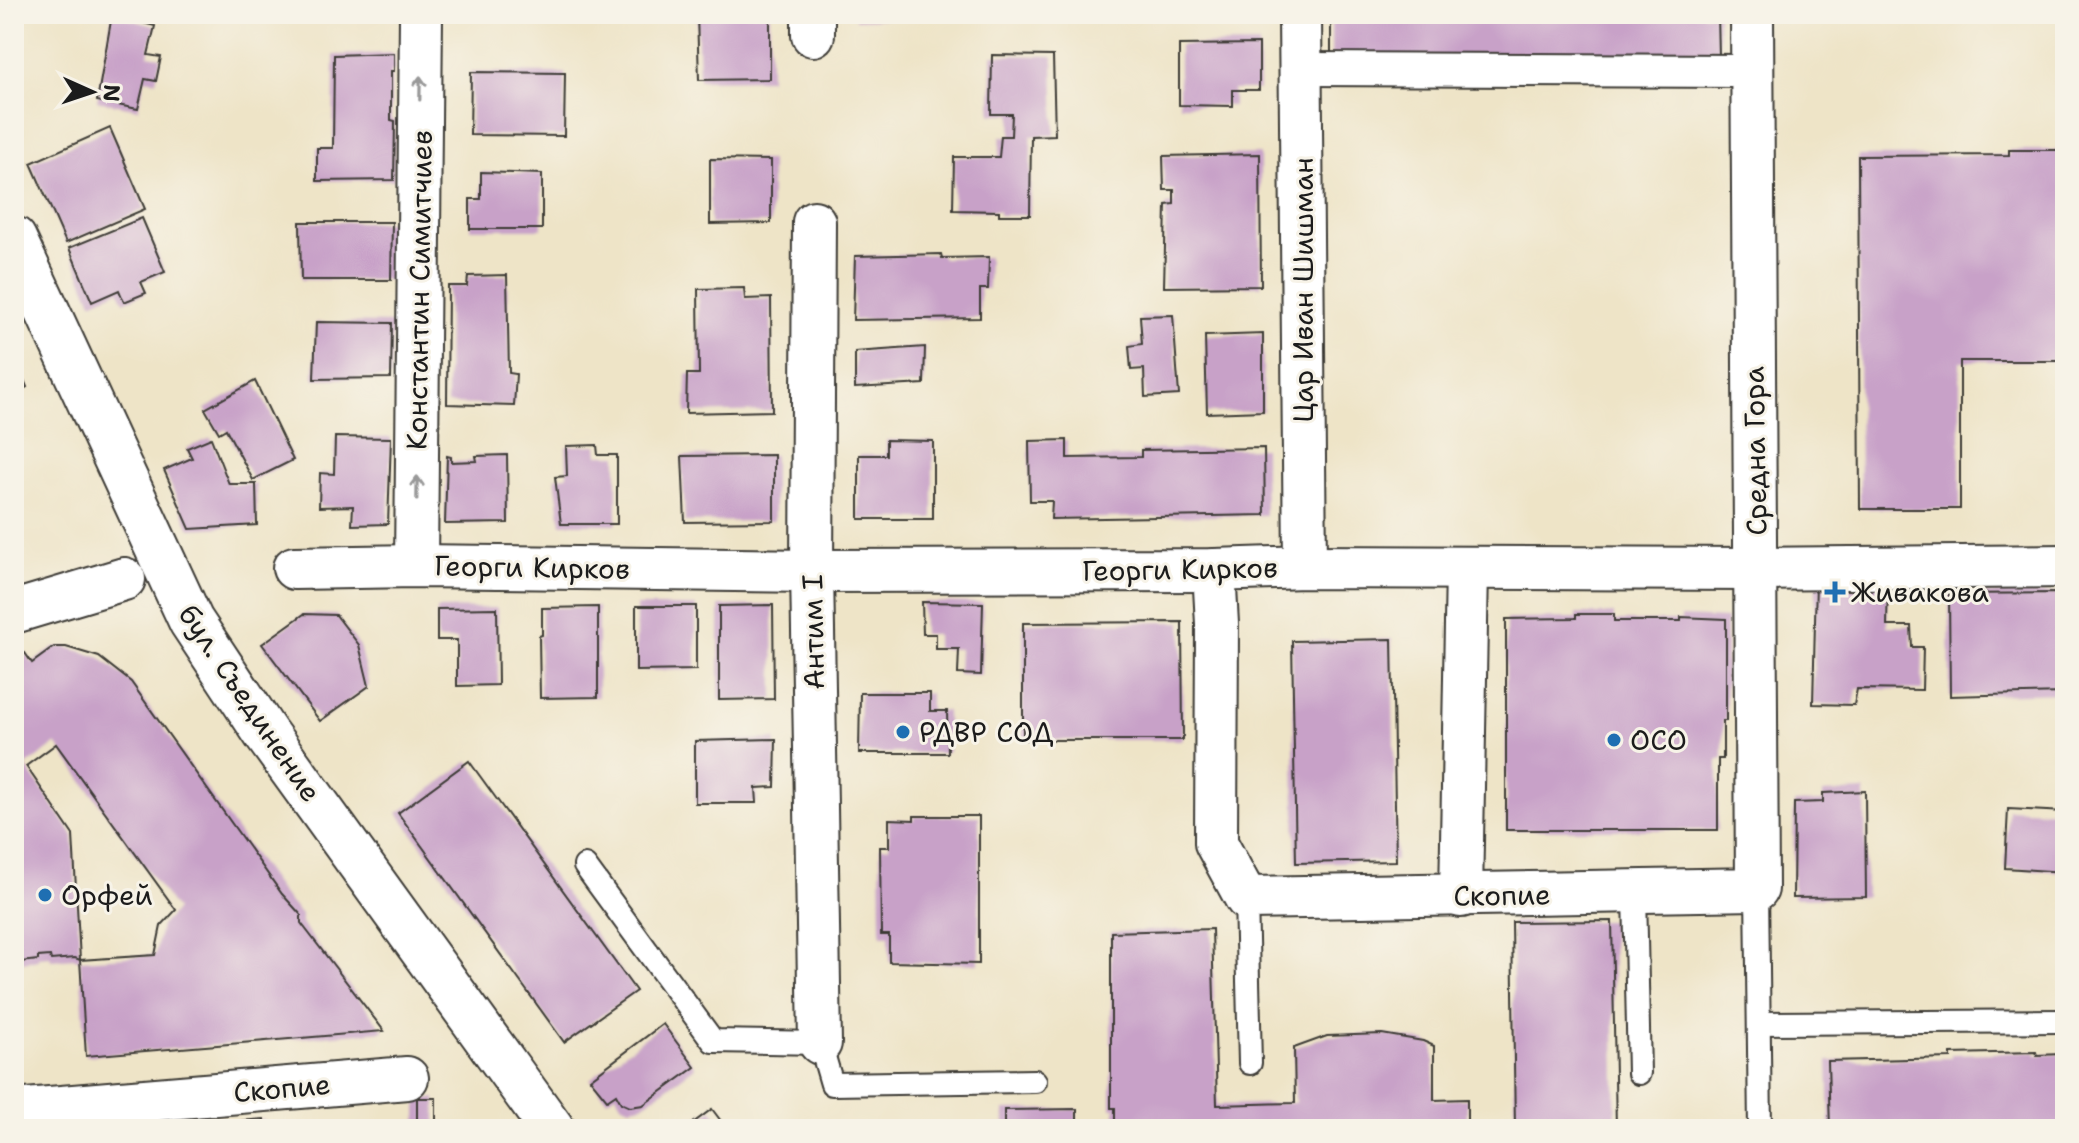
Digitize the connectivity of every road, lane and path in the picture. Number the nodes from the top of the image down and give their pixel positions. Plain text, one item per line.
1 (421, 14) edge
2 (1300, 14) edge
3 (1752, 14) edge
4 (1302, 69) junction
5 (1751, 71) junction
6 (814, 222) dead end
7 (14, 239) edge
8 (416, 566) junction
9 (2065, 566) edge
10 (1305, 567) junction
11 (294, 568) dead end
12 (1467, 569) junction
13 (1756, 569) junction
14 (1214, 570) junction
15 (812, 571) junction
16 (124, 579) dead end
17 (14, 612) edge
18 (585, 866) dead end
19 (1757, 889) junction
20 (1635, 893) junction
21 (1461, 896) junction
22 (1246, 898) junction
23 (2065, 1021) edge
24 (1759, 1023) junction
25 (820, 1043) junction
26 (1250, 1063) dead end
27 (1639, 1073) dead end
28 (407, 1078) dead end
29 (1035, 1081) dead end
30 (14, 1111) edge
31 (552, 1129) edge
32 (1760, 1129) edge

8 -> 1 street, Константин Симитчиев
2 - 4 street, Цар Иван Шишман
3 - 5 street, Средна Гора
4 - 5 street
4 - 10 street, Цар Иван Шишман
5 - 13 street, Средна Гора
6 - 15 street, Антим I
7 - 31 main road, бул. Съединение
8 - 11 street, Георги Кирков
8 - 15 street, Георги Кирков
9 - 13 street, Георги Кирков
10 - 12 street, Георги Кирков
10 - 14 street, Георги Кирков
12 - 13 street, Георги Кирков
12 - 21 street
13 - 19 street, Средна Гора
14 - 15 street, Георги Кирков
14 - 22 street
15 - 25 street, Антим I
16 - 17 street
18 - 25 lane
19 - 20 street, Скопие
19 - 24 lane
20 - 21 street, Скопие
20 - 27 lane
21 - 22 street, Скопие
22 - 26 lane
23 - 24 lane
24 - 32 lane
25 - 29 lane
28 - 30 street, Скопие

